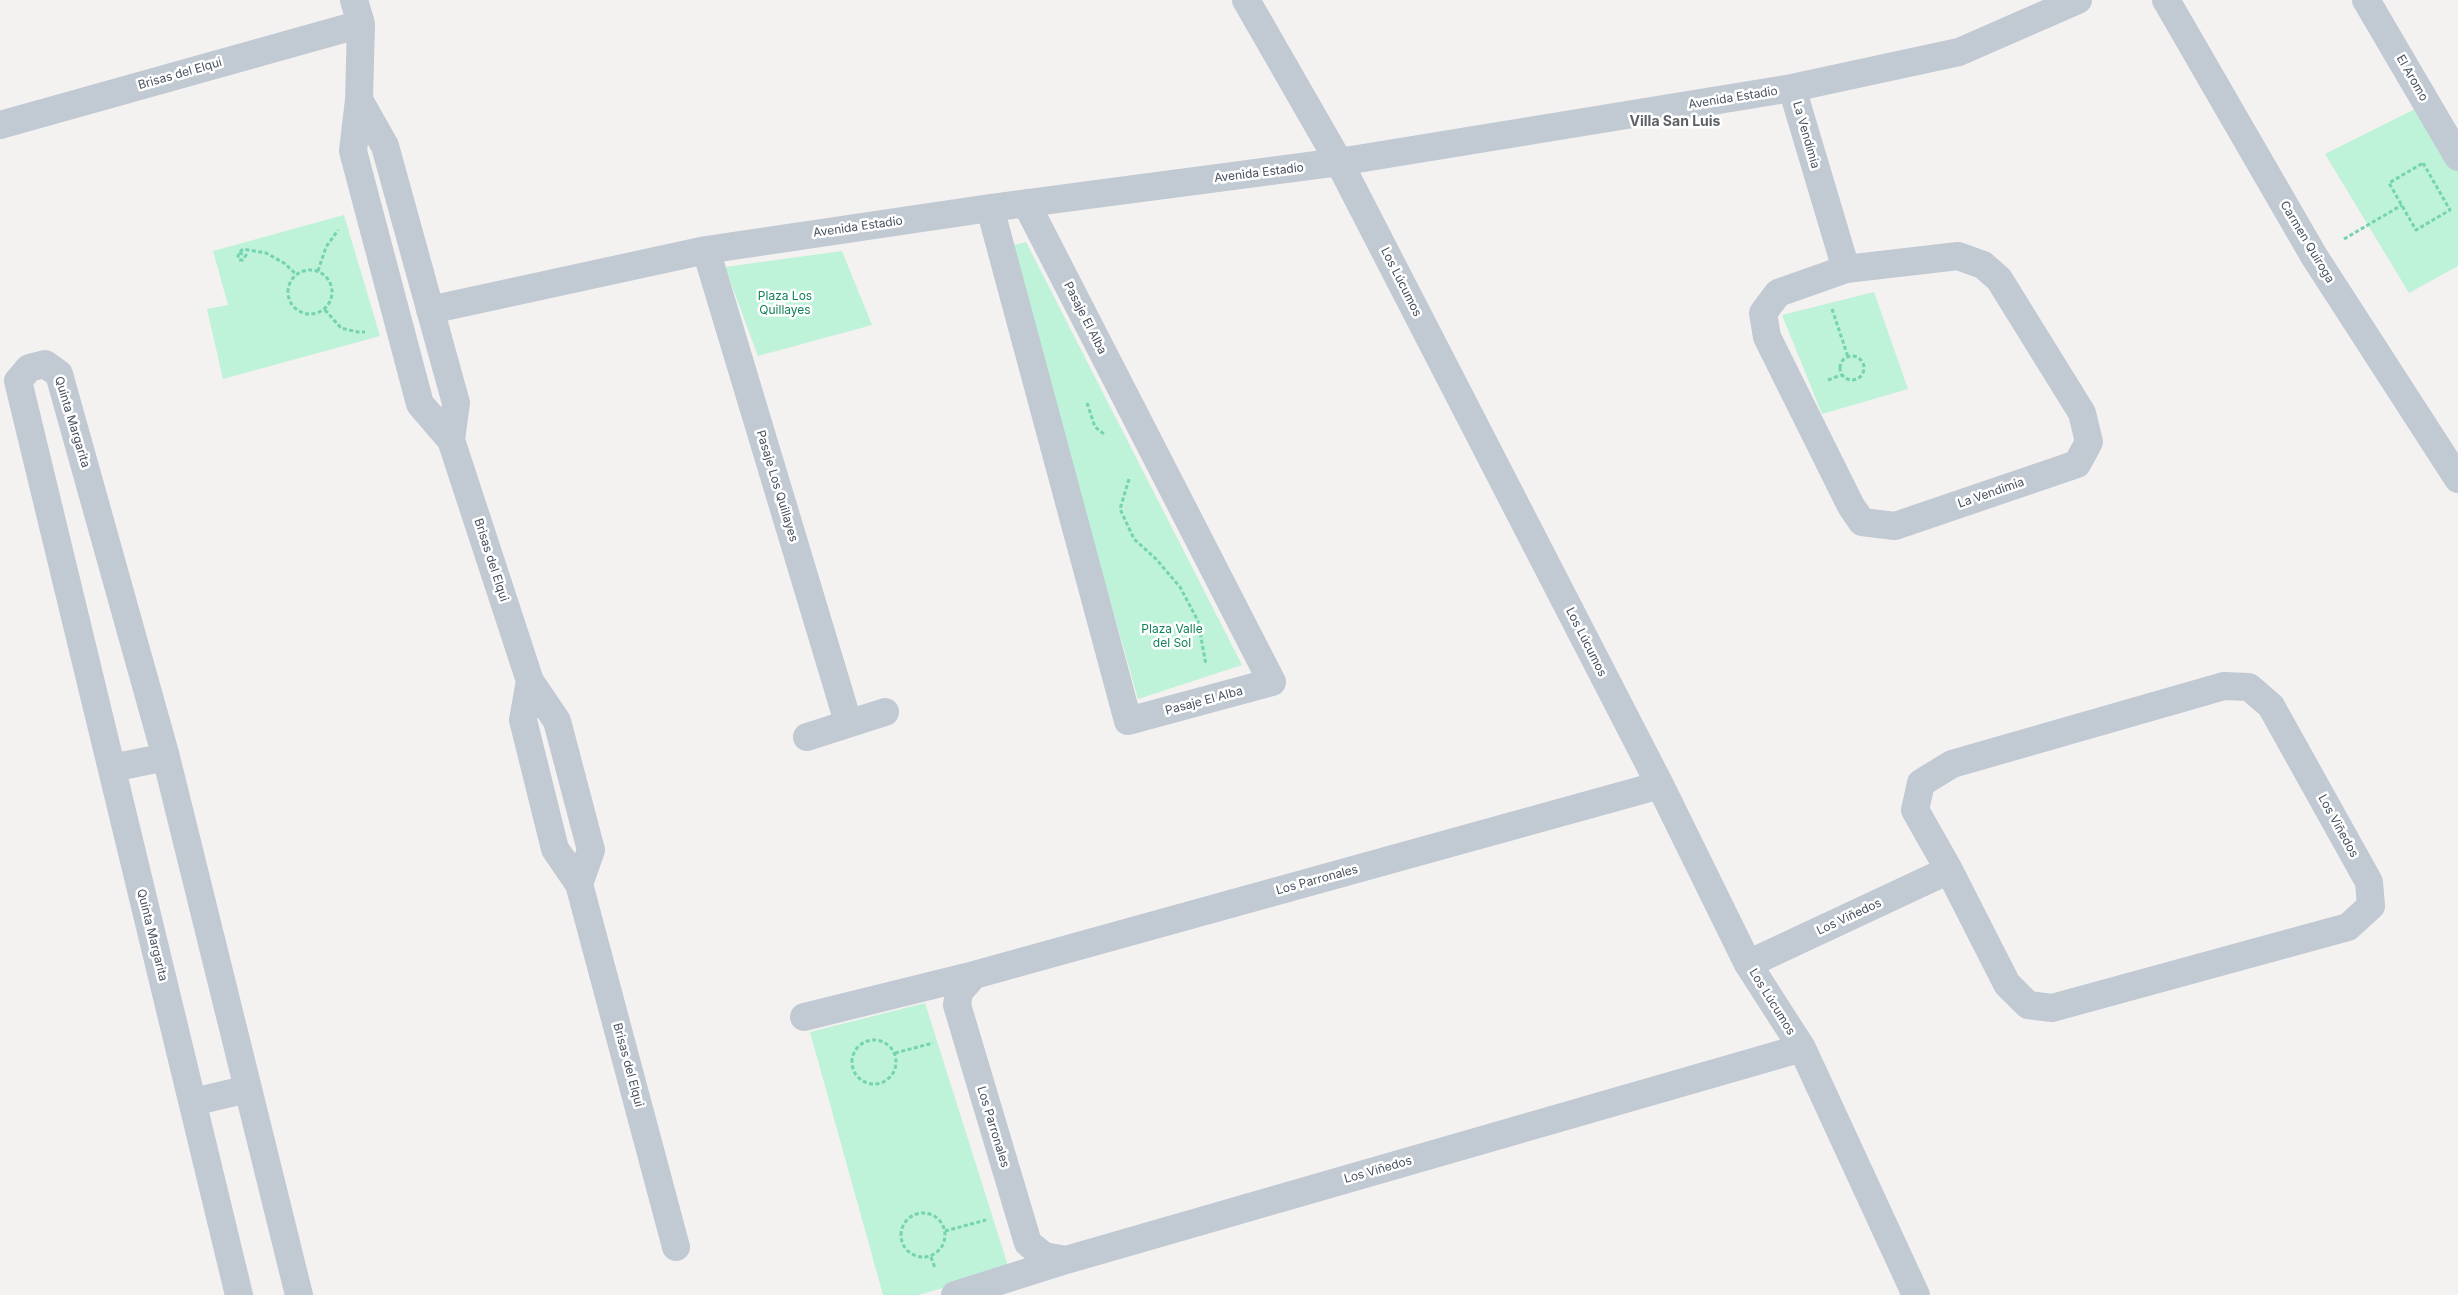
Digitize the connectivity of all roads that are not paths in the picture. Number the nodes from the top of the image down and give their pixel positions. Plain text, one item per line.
1 (1246, 0) edge
2 (2078, 0) edge
3 (2166, 0) edge
4 (2366, 0) edge
5 (357, 12) edge
6 (1792, 88) junction
7 (359, 100) junction
8 (0, 125) edge
9 (2458, 157) edge
10 (1340, 162) junction
11 (1026, 203) junction
12 (990, 208) junction
13 (706, 250) junction
14 (1834, 274) junction
15 (430, 310) junction
16 (452, 440) junction
17 (2458, 479) edge
18 (885, 712) dead end
19 (848, 722) junction
20 (807, 737) dead end
21 (166, 757) junction
22 (112, 768) junction
23 (1660, 786) junction
24 (1949, 870) junction
25 (1748, 964) junction
26 (974, 975) junction
27 (804, 1017) dead end
28 (1802, 1048) junction
29 (248, 1089) junction
30 (192, 1102) junction
31 (676, 1247) dead end
32 (1066, 1260) junction
33 (1914, 1294) edge
34 (239, 1295) edge
35 (299, 1295) edge
36 (955, 1295) edge

1 - 10 street, Los Lúcumos
2 - 6 street, Avenida Estadio
3 - 17 street, Carmen Quiroga
4 - 9 street, El Aromo
5 - 7 street, Brisas del Elqui
5 - 8 street, Brisas del Elqui
6 - 10 street, Avenida Estadio
6 - 14 street, La Vendimia
7 - 15 street, Brisas del Elqui
7 - 16 street, Brisas del Elqui
10 - 11 street, Avenida Estadio
10 - 23 street, Los Lúcumos
11 - 12 street, Avenida Estadio
11 - 12 street, Pasaje El Alba
12 - 13 street, Avenida Estadio
13 - 15 street, Avenida Estadio
13 - 19 street, Pasaje Los Quillayes
14 - 14 street, La Vendimia
15 - 16 street, Brisas del Elqui
16 - 31 street, Brisas del Elqui
18 - 19 street
19 - 20 street
21 - 22 street
21 - 22 street, Quinta Margarita
21 - 29 street, Quinta Margarita
22 - 30 street, Quinta Margarita
23 - 25 street, Los Lúcumos
23 - 26 street, Los Parronales
24 - 24 street, Los Viñedos
24 - 25 street, Los Viñedos
25 - 28 street, Los Lúcumos
26 - 27 street, Los Parronales
26 - 32 street, Los Parronales
28 - 32 street, Los Viñedos
28 - 33 street, Los Lúcumos
29 - 30 street
29 - 35 street, Quinta Margarita
30 - 34 street, Quinta Margarita
32 - 36 street, Los Viñedos

